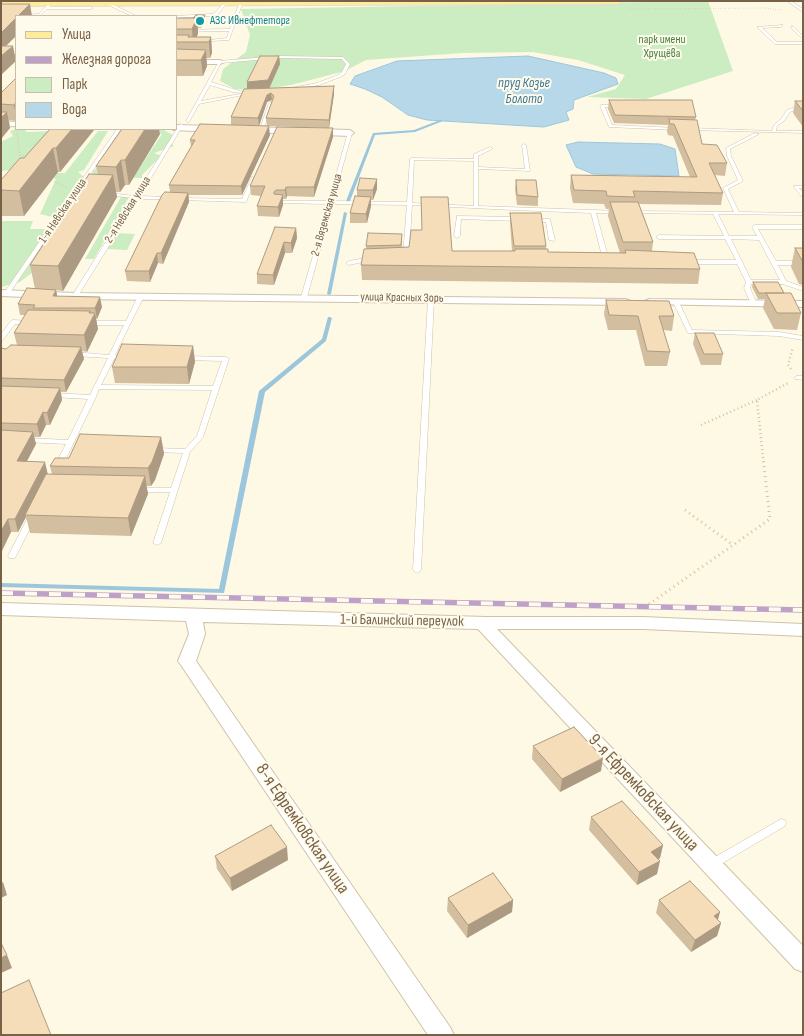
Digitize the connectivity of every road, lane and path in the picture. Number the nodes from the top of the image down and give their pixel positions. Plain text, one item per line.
1 (618, 1) edge
2 (788, 1) edge
3 (133, 2) edge
4 (226, 2) junction
5 (247, 2) edge
6 (376, 2) edge
7 (473, 2) edge
8 (577, 2) edge
9 (1, 3) edge
10 (107, 3) junction
11 (43, 4) edge
12 (91, 8) dead end
13 (803, 11) edge
14 (20, 15) edge
15 (132, 15) edge
16 (178, 17) edge
17 (781, 26) dead end
18 (792, 27) dead end
19 (214, 30) junction
20 (231, 30) junction
21 (178, 31) edge
22 (803, 38) edge
23 (210, 40) junction
24 (803, 43) edge
25 (208, 46) edge
26 (15, 56) edge
27 (1, 58) edge
28 (178, 62) edge
29 (220, 62) junction
30 (209, 83) junction
31 (285, 90) edge
32 (252, 92) junction
33 (261, 92) edge
34 (199, 103) junction
35 (271, 103) edge
36 (803, 105) edge
37 (620, 106) edge
38 (188, 121) dead end
39 (9, 124) edge
40 (179, 127) edge
41 (224, 129) edge
42 (118, 130) edge
43 (177, 130) edge
44 (242, 130) edge
45 (260, 130) junction
46 (276, 131) junction
47 (762, 132) junction
48 (774, 132) junction
49 (803, 132) edge
50 (350, 133) joint
51 (272, 139) edge
52 (524, 145) dead end
53 (490, 148) dead end
54 (35, 158) edge
55 (476, 160) junction
56 (476, 168) junction
57 (256, 174) edge
58 (44, 178) edge
59 (803, 187) edge
60 (75, 193) junction
61 (85, 193) edge
62 (105, 194) edge
63 (803, 197) edge
64 (135, 198) junction
65 (278, 202) edge
66 (331, 204) junction
67 (408, 204) junction
68 (479, 208) junction
69 (593, 212) junction
70 (621, 212) edge
71 (631, 212) edge
72 (716, 213) junction
73 (737, 213) junction
74 (803, 214) edge
75 (481, 218) junction
76 (803, 228) edge
77 (457, 236) dead end
78 (659, 237) dead end
79 (728, 238) junction
80 (761, 238) junction
81 (552, 240) dead end
82 (373, 258) edge
83 (398, 258) edge
84 (596, 261) edge
85 (606, 261) junction
86 (615, 261) edge
87 (682, 262) edge
88 (739, 262) junction
89 (349, 263) dead end
90 (774, 263) junction
91 (803, 263) edge
92 (749, 282) junction
93 (784, 282) junction
94 (803, 289) edge
95 (4, 293) edge
96 (75, 296) junction
97 (141, 296) junction
98 (304, 297) junction
99 (431, 299) junction
100 (676, 302) junction
101 (754, 304) junction
102 (797, 306) edge
103 (41, 323) edge
104 (79, 323) edge
105 (128, 324) junction
106 (795, 337) junction
107 (803, 337) edge
108 (1, 339) edge
109 (68, 354) edge
110 (112, 357) junction
111 (122, 357) edge
112 (179, 358) edge
113 (800, 378) edge
114 (98, 387) junction
115 (216, 388) junction
116 (47, 395) edge
117 (93, 397) junction
118 (757, 400) junction
119 (701, 425) dead end
120 (21, 440) edge
121 (69, 445) junction
122 (78, 447) edge
123 (147, 449) edge
124 (187, 451) junction
125 (55, 472) edge
126 (125, 490) edge
127 (174, 490) junction
128 (685, 510) dead end
129 (35, 511) edge
130 (157, 543) dead end
131 (733, 545) junction
132 (12, 556) dead end
133 (417, 570) dead end
134 (1, 608) edge
135 (193, 616) junction
136 (486, 623) junction
137 (643, 623) junction
138 (803, 630) edge
139 (781, 823) dead end
140 (711, 865) junction
141 (803, 962) edge
142 (442, 1035) edge

1 - 8 main road
2 - 13 lane
3 - 4 main road
3 - 10 main road
4 - 5 main road
4 - 16 lane
5 - 6 main road
5 - 20 lane
6 - 7 main road
7 - 8 main road
9 - 11 main road
10 - 11 main road
10 - 15 lane
11 - 12 lane
11 - 14 lane
17 - 24 lane
18 - 22 lane
19 - 20 lane
19 - 21 lane
19 - 23 lane
20 - 23 lane
23 - 25 lane
26 - 27 street
28 - 29 street
29 - 30 lane
29 - 31 lane
30 - 32 lane
30 - 34 lane
32 - 33 lane
32 - 34 lane
34 - 38 lane
35 - 45 lane
36 - 48 lane
37 - 47 lane
39 - 54 path
40 - 41 street
42 - 60 lane, 1-я Невская улица
43 - 64 lane, 2-я Невская улица
44 - 45 street
45 - 46 street
46 - 50 street
46 - 51 lane
47 - 48 lane
47 - 73 lane
48 - 49 lane
50 - 66 lane, 2-я Вяземская улица
52 - 56 lane
53 - 55 lane
55 - 56 lane
55 - 67 lane
56 - 68 lane
57 - 64 lane
58 - 60 path
59 - 63 lane
60 - 61 lane
60 - 95 lane, 1-я Невская улица
62 - 64 lane
64 - 96 lane, 2-я Невская улица
65 - 66 lane
66 - 67 lane
66 - 98 lane, 2-я Вяземская улица
67 - 68 lane
67 - 83 lane
68 - 69 lane
68 - 75 lane
69 - 70 lane
69 - 85 lane
71 - 72 lane
72 - 73 lane
72 - 79 lane
73 - 74 lane
75 - 77 lane
75 - 81 lane
76 - 80 lane
78 - 79 lane
79 - 80 lane
79 - 88 lane
80 - 90 lane
82 - 89 lane
84 - 85 lane
85 - 86 lane
87 - 88 lane
88 - 92 lane
90 - 91 lane
90 - 93 lane
92 - 93 lane
92 - 101 lane
93 - 94 lane
95 - 96 street, улица Красных Зорь
96 - 97 street, улица Красных Зорь
97 - 98 street, улица Красных Зорь
97 - 105 lane
98 - 99 street, улица Красных Зорь
99 - 100 street, улица Красных Зорь
99 - 133 lane
100 - 101 street, улица Красных Зорь
100 - 106 lane
101 - 102 street, улица Красных Зорь
103 - 108 lane
104 - 105 lane
105 - 110 lane
106 - 107 lane
106 - 113 path
109 - 110 lane
110 - 111 lane
110 - 114 lane
112 - 115 lane
113 - 118 path
114 - 115 lane
114 - 117 lane
115 - 124 lane
116 - 117 lane
117 - 121 lane
118 - 119 path
118 - 131 path
120 - 121 lane
121 - 122 lane
121 - 125 lane
123 - 124 lane
124 - 127 lane
126 - 127 lane
127 - 130 lane
128 - 131 path
129 - 132 lane
131 - 137 path
134 - 135 street, 1-й Балинский переулок
135 - 136 street, 1-й Балинский переулок
135 - 142 street, 8-я Ефремковская улица
136 - 137 street, 1-й Балинский переулок
136 - 140 street, 9-я Ефремковская улица
137 - 138 street, 1-й Балинский переулок
139 - 140 lane
140 - 141 street, 9-я Ефремковская улица

